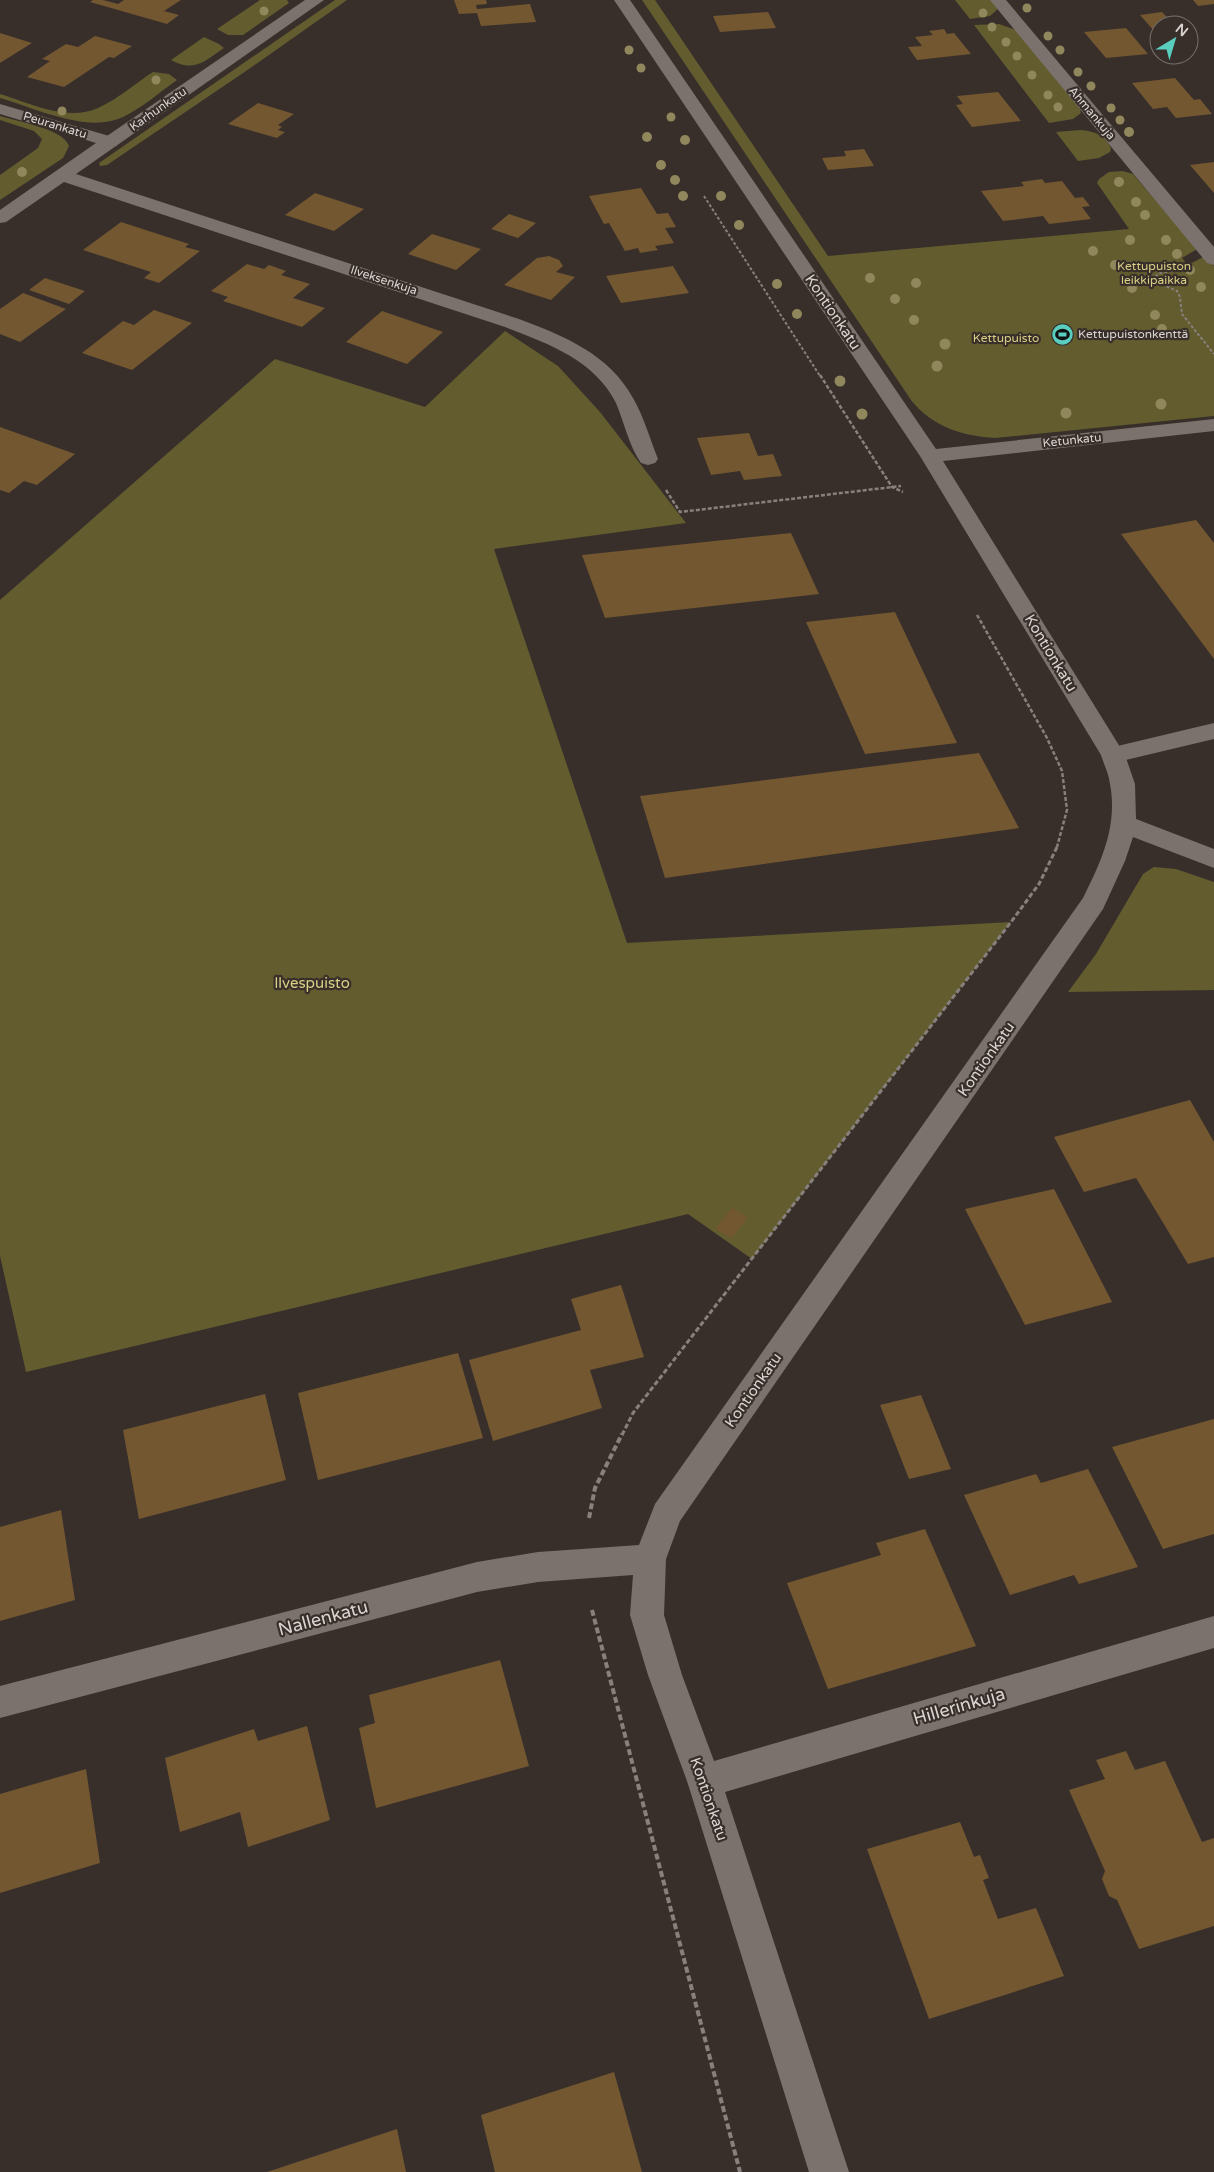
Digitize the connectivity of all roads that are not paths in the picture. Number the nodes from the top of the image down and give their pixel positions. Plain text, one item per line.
1 (316, 0) edge
2 (622, 0) edge
3 (998, 0) edge
4 (0, 108) edge
5 (110, 142) junction
6 (62, 175) junction
7 (0, 218) edge
8 (1211, 255) edge
9 (1214, 424) edge
10 (930, 456) junction
11 (648, 459) road end
12 (1214, 731) edge
13 (1113, 755) junction
14 (1125, 824) junction
15 (1214, 859) edge
16 (650, 1559) junction
17 (1214, 1632) edge
18 (0, 1702) edge
19 (704, 1781) junction
20 (829, 2172) edge

1 - 5 street, Karhunkatu
2 - 10 street, Kontionkatu
3 - 8 street, Ahmankuja
4 - 5 street, Peurankatu
5 - 6 street, Karhunkatu
6 - 7 street, Karhunkatu
6 - 11 street, Ilveksenkuja
9 - 10 street, Ketunkatu
10 - 13 street, Kontionkatu
12 - 13 street
13 - 14 street, Kontionkatu
14 - 15 street
14 - 16 street, Kontionkatu
16 - 18 street, Nallenkatu
16 - 19 street, Kontionkatu
17 - 19 street, Hillerinkuja
19 - 20 street, Kontionkatu

